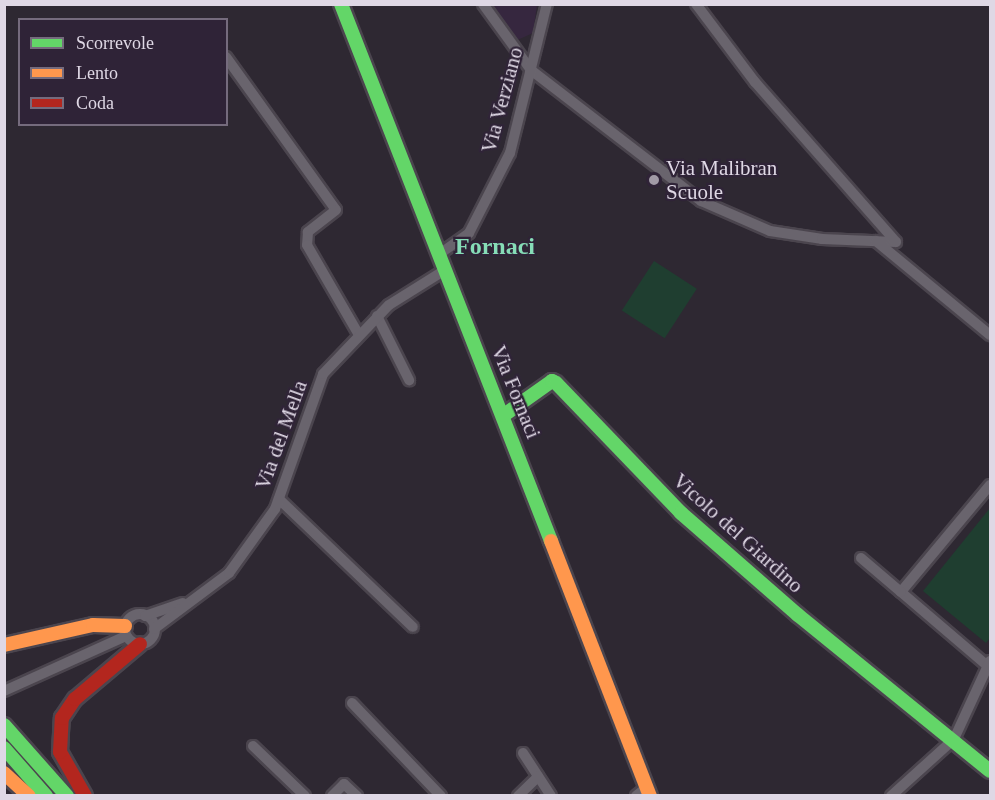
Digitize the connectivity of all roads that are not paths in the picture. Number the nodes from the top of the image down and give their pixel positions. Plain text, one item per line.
1 (341, 4) edge
2 (483, 4) edge
3 (547, 4) edge
4 (696, 4) edge
5 (228, 60) edge
6 (531, 70) junction
7 (876, 241) junction
8 (438, 255) junction
9 (445, 270) junction
10 (377, 316) junction
11 (990, 334) edge
12 (358, 335) junction
13 (409, 380) dead end
14 (504, 416) junction
15 (990, 485) edge
16 (279, 499) junction
17 (861, 558) dead end
18 (901, 592) junction
19 (192, 600) junction
20 (146, 616) junction
21 (413, 627) dead end
22 (154, 628) junction
23 (126, 631) junction
24 (140, 644) junction
25 (4, 645) edge
26 (989, 665) edge
27 (4, 691) edge
28 (352, 703) dead end
29 (4, 725) edge
30 (954, 739) junction
31 (253, 746) dead end
32 (4, 748) edge
33 (523, 753) dead end
34 (990, 771) edge
35 (4, 773) edge
36 (538, 777) junction
37 (644, 792) edge
38 (28, 795) edge
39 (46, 795) edge
40 (68, 795) edge
41 (85, 795) edge
42 (305, 795) edge
43 (332, 795) edge
44 (357, 795) edge
45 (441, 795) edge
46 (518, 795) edge
47 (551, 795) edge
48 (891, 795) edge

1 - 8 street, Via Fornaci
2 - 6 street
3 - 6 street, Via Verziano
4 - 7 street
5 - 12 street
6 - 7 street
6 - 8 street, Via Verziano
7 - 11 street
8 - 9 street, Via Fornaci
9 - 10 street, Via del Mella
9 - 14 street, Via Fornaci
10 - 12 street, Via del Mella
10 - 13 street
12 - 16 street, Via del Mella
14 - 30 street, Vicolo del Giardino
14 - 37 street, Via Fornaci
15 - 18 street
16 - 19 street, Via del Mella
16 - 21 street
17 - 18 street
18 - 26 street
19 - 20 street, Via del Mella
19 - 22 street, Via del Mella
20 - 22 street
20 - 23 street, Via del Mella
22 - 24 street, Via del Mella
23 - 24 street
23 - 25 street
23 - 27 street, Via del Mella
24 - 41 street
26 - 30 street
28 - 45 street
29 - 40 street
30 - 34 street
30 - 48 street
31 - 42 street
32 - 39 street
33 - 36 street
35 - 38 street
36 - 46 street
36 - 47 street
43 - 44 street

